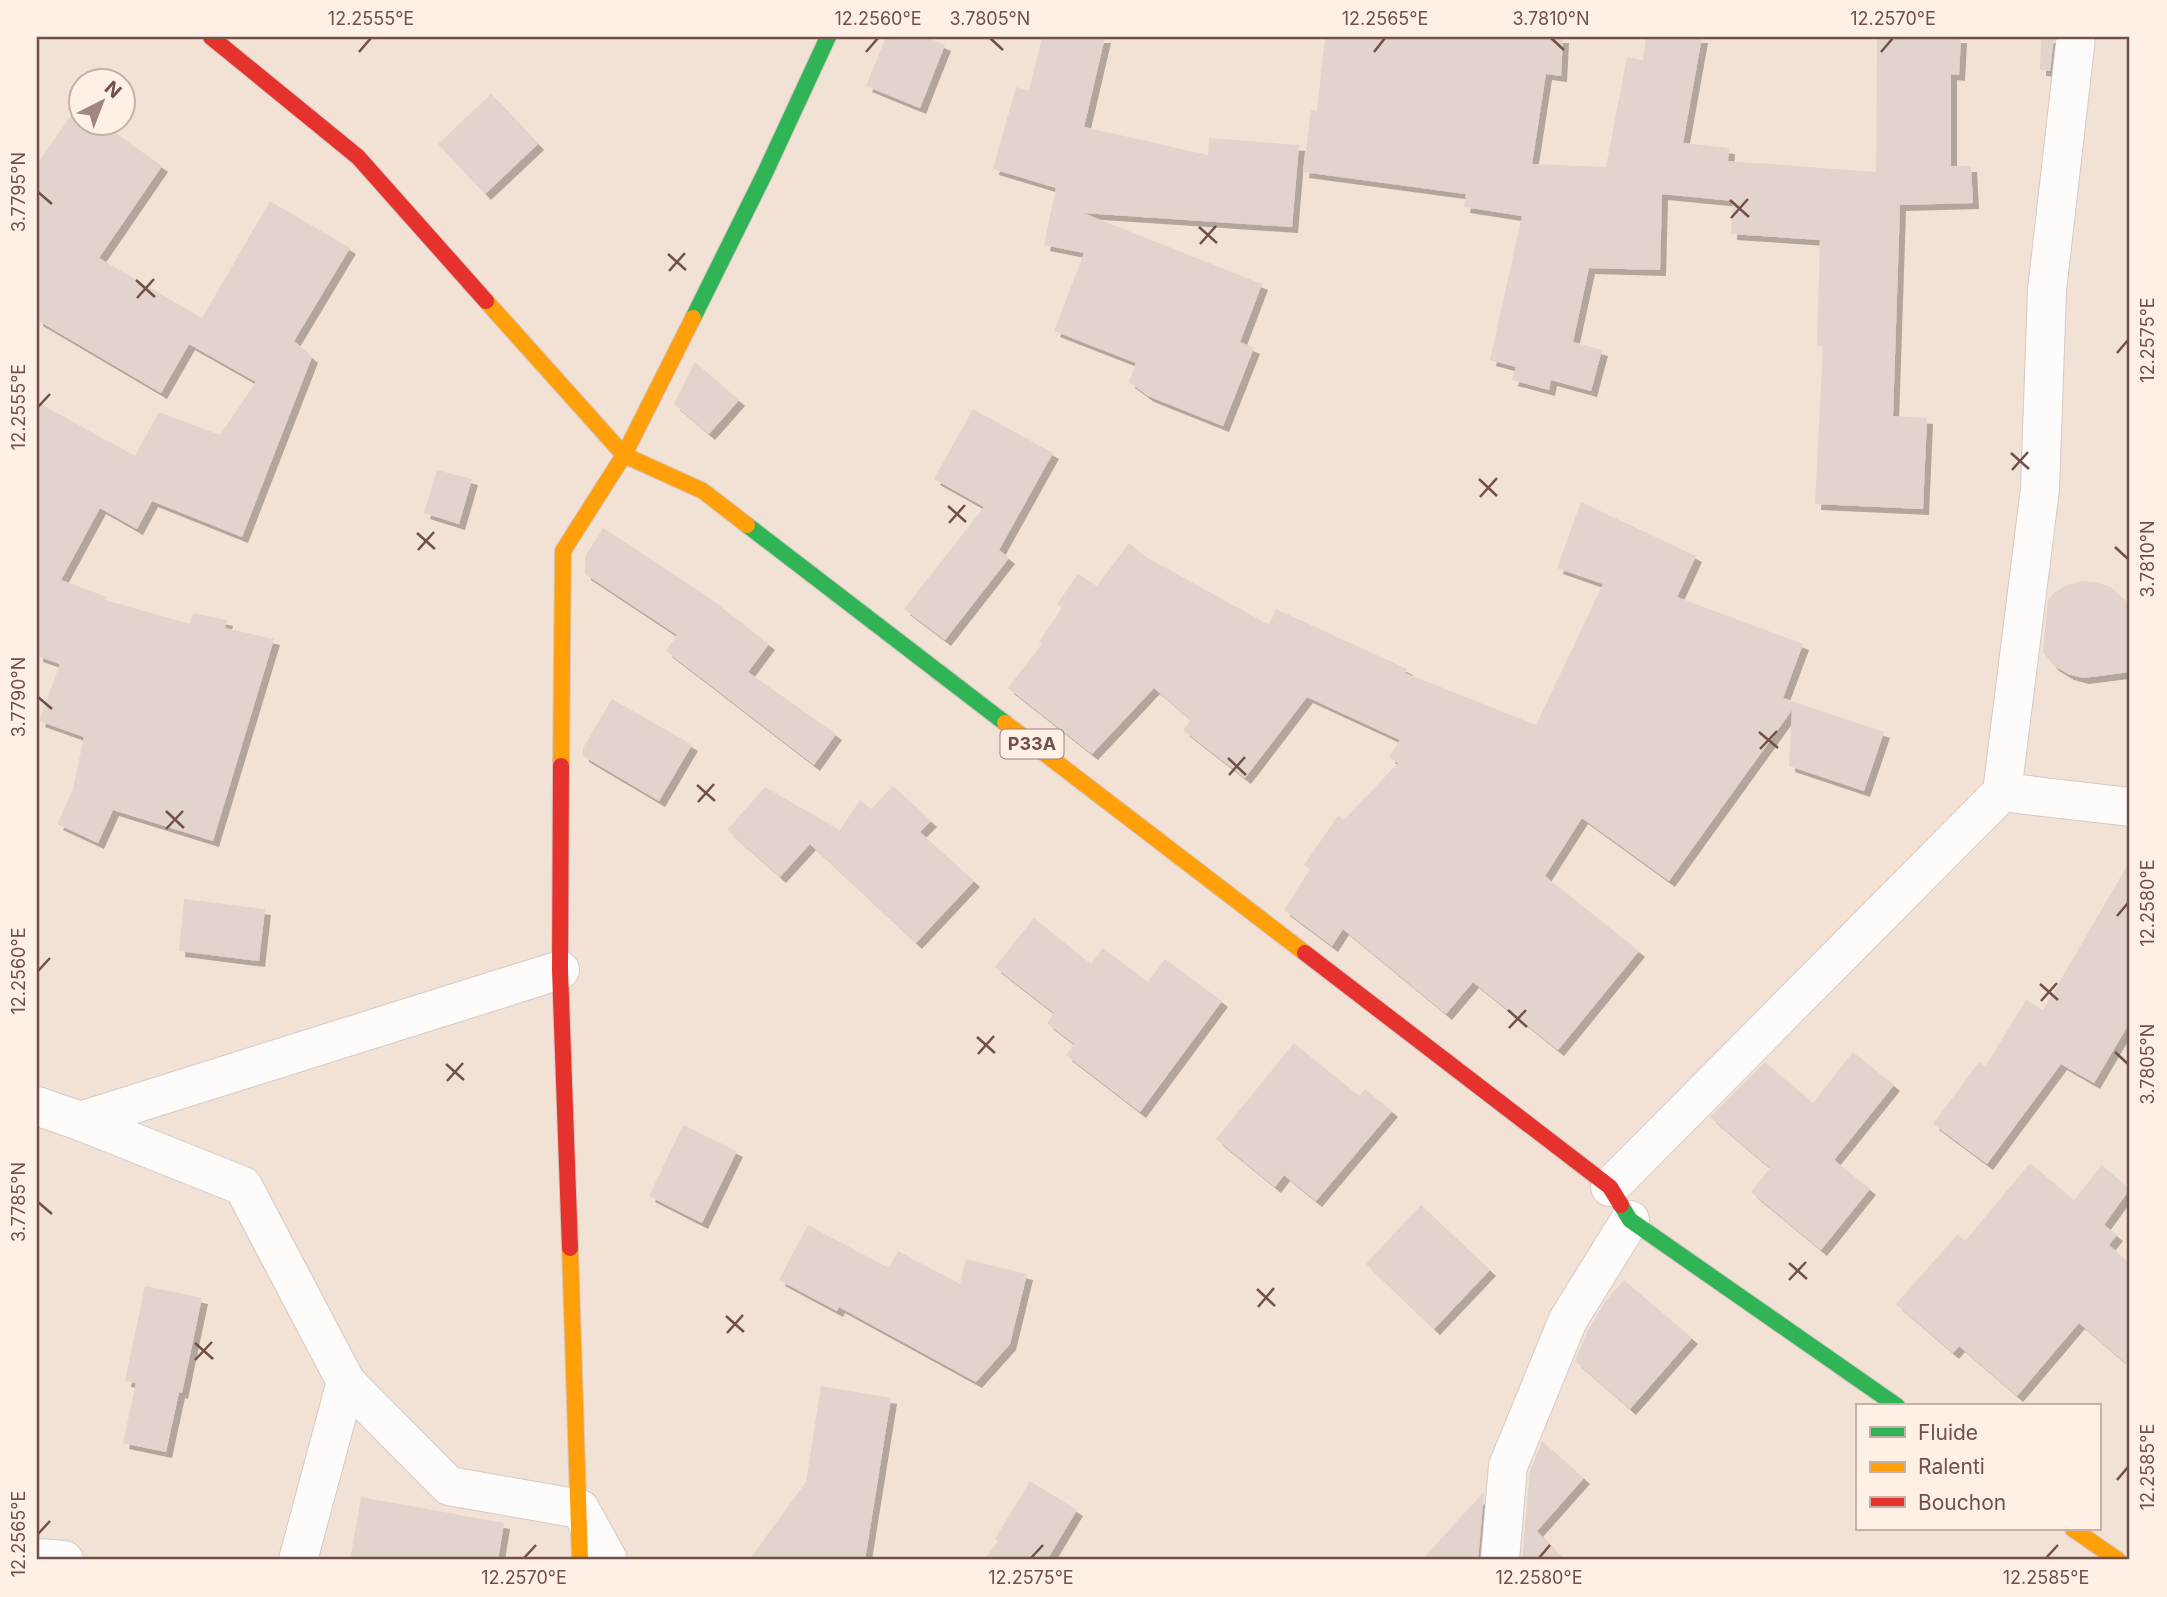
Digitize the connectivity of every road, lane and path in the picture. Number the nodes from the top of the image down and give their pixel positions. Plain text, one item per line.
1 (211, 37) edge
2 (828, 37) edge
3 (2076, 37) edge
4 (624, 455) junction
5 (2002, 792) junction
6 (2130, 807) edge
7 (559, 970) junction
8 (37, 1106) edge
9 (80, 1121) junction
10 (1610, 1187) junction
11 (1630, 1220) junction
12 (346, 1382) junction
13 (1894, 1404) edge
14 (580, 1509) junction
15 (2074, 1530) edge
16 (37, 1558) edge
17 (64, 1560) edge
18 (298, 1560) edge
19 (580, 1560) edge
20 (608, 1560) edge
21 (1500, 1560) edge
22 (2118, 1560) edge

1 - 4 main road, P33A
2 - 4 main road
3 - 5 street
4 - 7 main road
4 - 10 main road, P33A
5 - 6 street
5 - 10 street
7 - 9 street
7 - 14 main road
8 - 9 street
9 - 12 street
10 - 11 main road, P33A
11 - 13 main road, P33A
11 - 21 street
12 - 14 street
12 - 18 street
14 - 19 main road
14 - 20 street
15 - 22 main road
16 - 17 street

